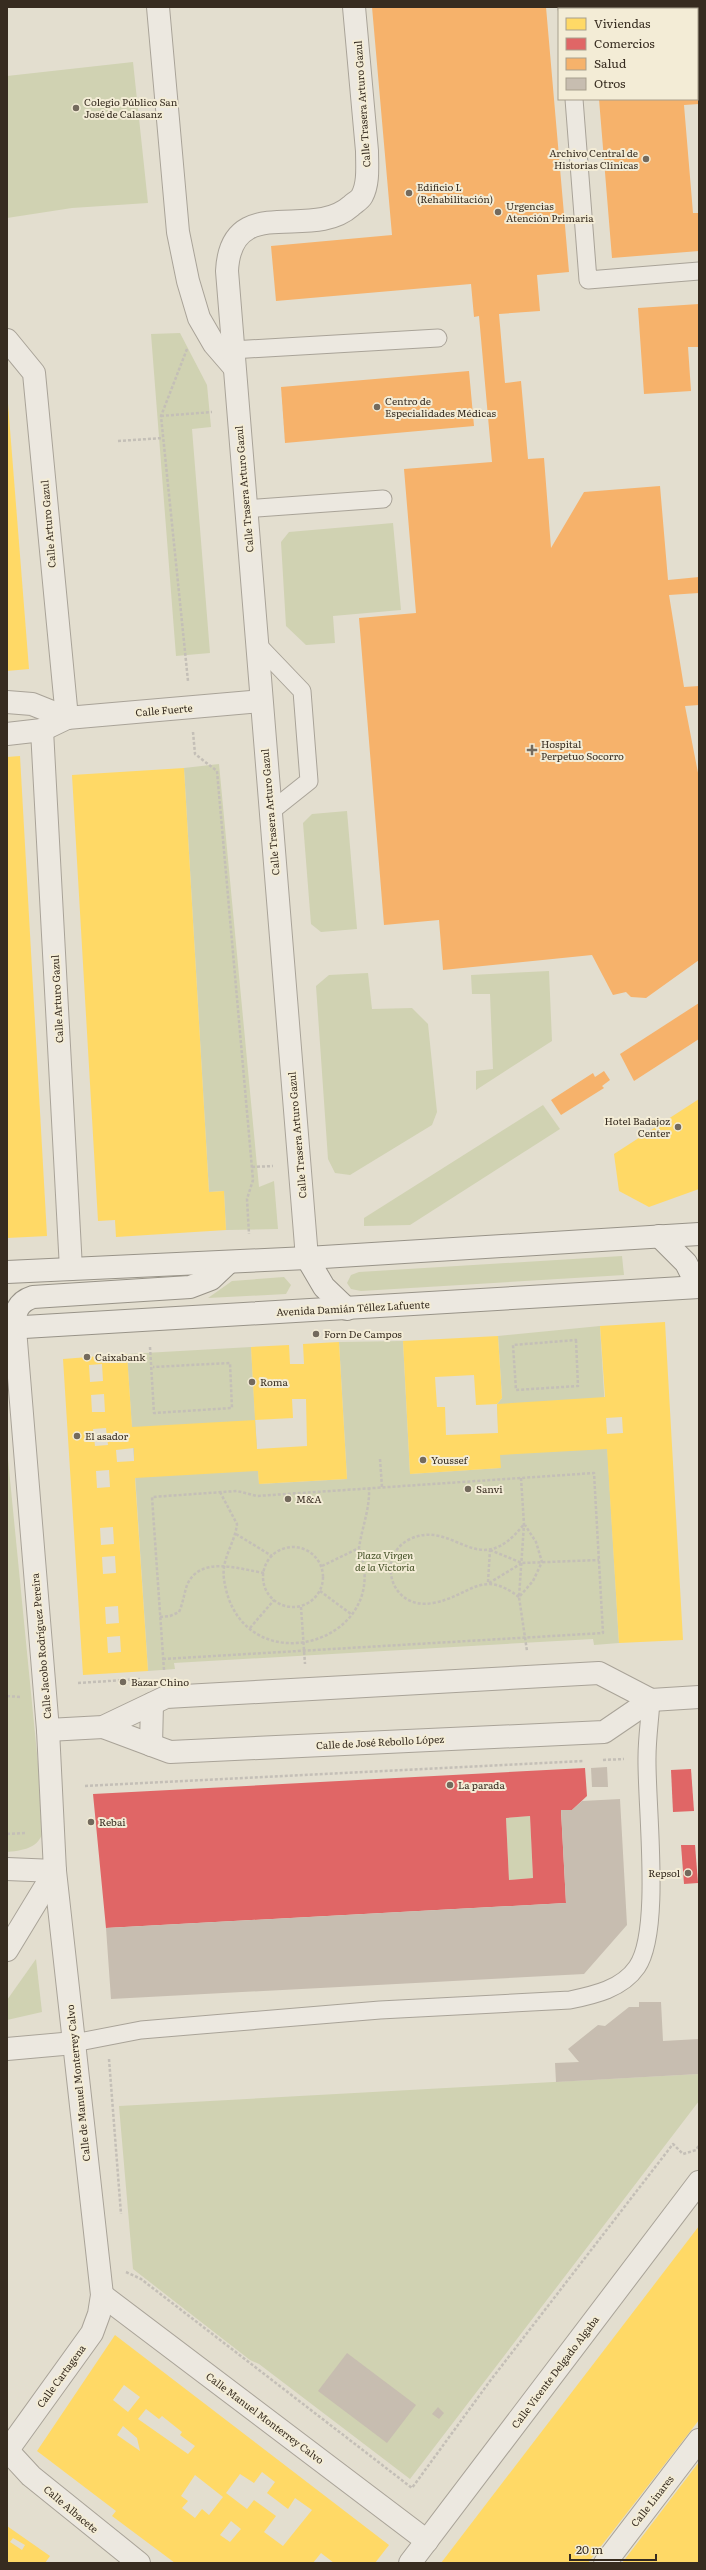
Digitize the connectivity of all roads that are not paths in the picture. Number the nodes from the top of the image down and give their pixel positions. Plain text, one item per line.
1 (158, 7) edge
2 (354, 7) edge
3 (574, 100) edge
4 (699, 271) edge
5 (438, 338) dead end
6 (7, 340) edge
7 (233, 358) junction
8 (383, 499) dead end
9 (245, 509) junction
10 (257, 644) junction
11 (261, 701) junction
12 (7, 702) edge
13 (67, 718) junction
14 (42, 730) junction
15 (7, 734) edge
16 (270, 812) junction
17 (699, 1234) edge
18 (659, 1236) junction
19 (307, 1258) junction
20 (229, 1262) junction
21 (71, 1269) junction
22 (7, 1272) edge
23 (699, 1289) edge
24 (347, 1309) junction
25 (11, 1328) edge
26 (623, 1685) junction
27 (699, 1697) edge
28 (159, 1700) junction
29 (651, 1700) junction
30 (623, 1719) junction
31 (103, 1727) junction
32 (48, 1730) junction
33 (151, 1745) junction
34 (7, 1868) edge
35 (55, 1871) junction
36 (7, 1950) edge
37 (74, 2043) junction
38 (7, 2049) edge
39 (699, 2182) edge
40 (102, 2295) junction
41 (699, 2440) edge
42 (7, 2450) edge
43 (427, 2541) junction
44 (139, 2563) edge
45 (410, 2563) edge
46 (604, 2563) edge

1 - 7 street
2 - 7 street, Calle Trasera Arturo Gazul
3 - 4 lane
5 - 7 lane
6 - 13 street, Calle Arturo Gazul
7 - 9 street, Calle Trasera Arturo Gazul
8 - 9 lane
9 - 10 street, Calle Trasera Arturo Gazul
10 - 11 street, Calle Trasera Arturo Gazul
10 - 16 lane
11 - 13 street, Calle Fuerte
11 - 16 street, Calle Trasera Arturo Gazul
12 - 13 street, Calle Fuerte
13 - 14 street, Calle Fuerte
14 - 15 street, Calle Fuerte
14 - 21 street, Calle Arturo Gazul
16 - 19 street, Calle Trasera Arturo Gazul
17 - 18 street
18 - 19 street
18 - 23 street
19 - 20 street
19 - 24 street
20 - 21 street
20 - 25 street, Calle Jacobo Rodríguez Pereira
21 - 22 street
23 - 24 street, Avenida Damián Téllez Lafuente
24 - 25 street, Avenida Damián Téllez Lafuente
25 - 32 street, Calle Jacobo Rodríguez Pereira
26 - 28 street, Calle de José Rebollo López
26 - 29 street, Calle de José Rebollo López
26 - 30 street
27 - 29 street
28 - 31 street, Calle de José Rebollo López
28 - 33 street
29 - 30 street, Calle de José Rebollo López
29 - 37 lane
30 - 33 street, Calle de José Rebollo López
31 - 32 street, Calle de José Rebollo López
31 - 33 street, Calle de José Rebollo López
32 - 35 street, Calle Jacobo Rodríguez Pereira
34 - 35 street
35 - 36 street
35 - 37 street, Calle de Manuel Monterrey Calvo
37 - 38 street
37 - 40 street, Calle de Manuel Monterrey Calvo
39 - 43 street, Calle Vicente Delgado Algaba
40 - 42 street, Calle Cartagena
40 - 43 street, Calle Manuel Monterrey Calvo
41 - 46 street, Calle Linares
42 - 44 street, Calle Albacete
43 - 45 street, Calle Vicente Delgado Algaba

